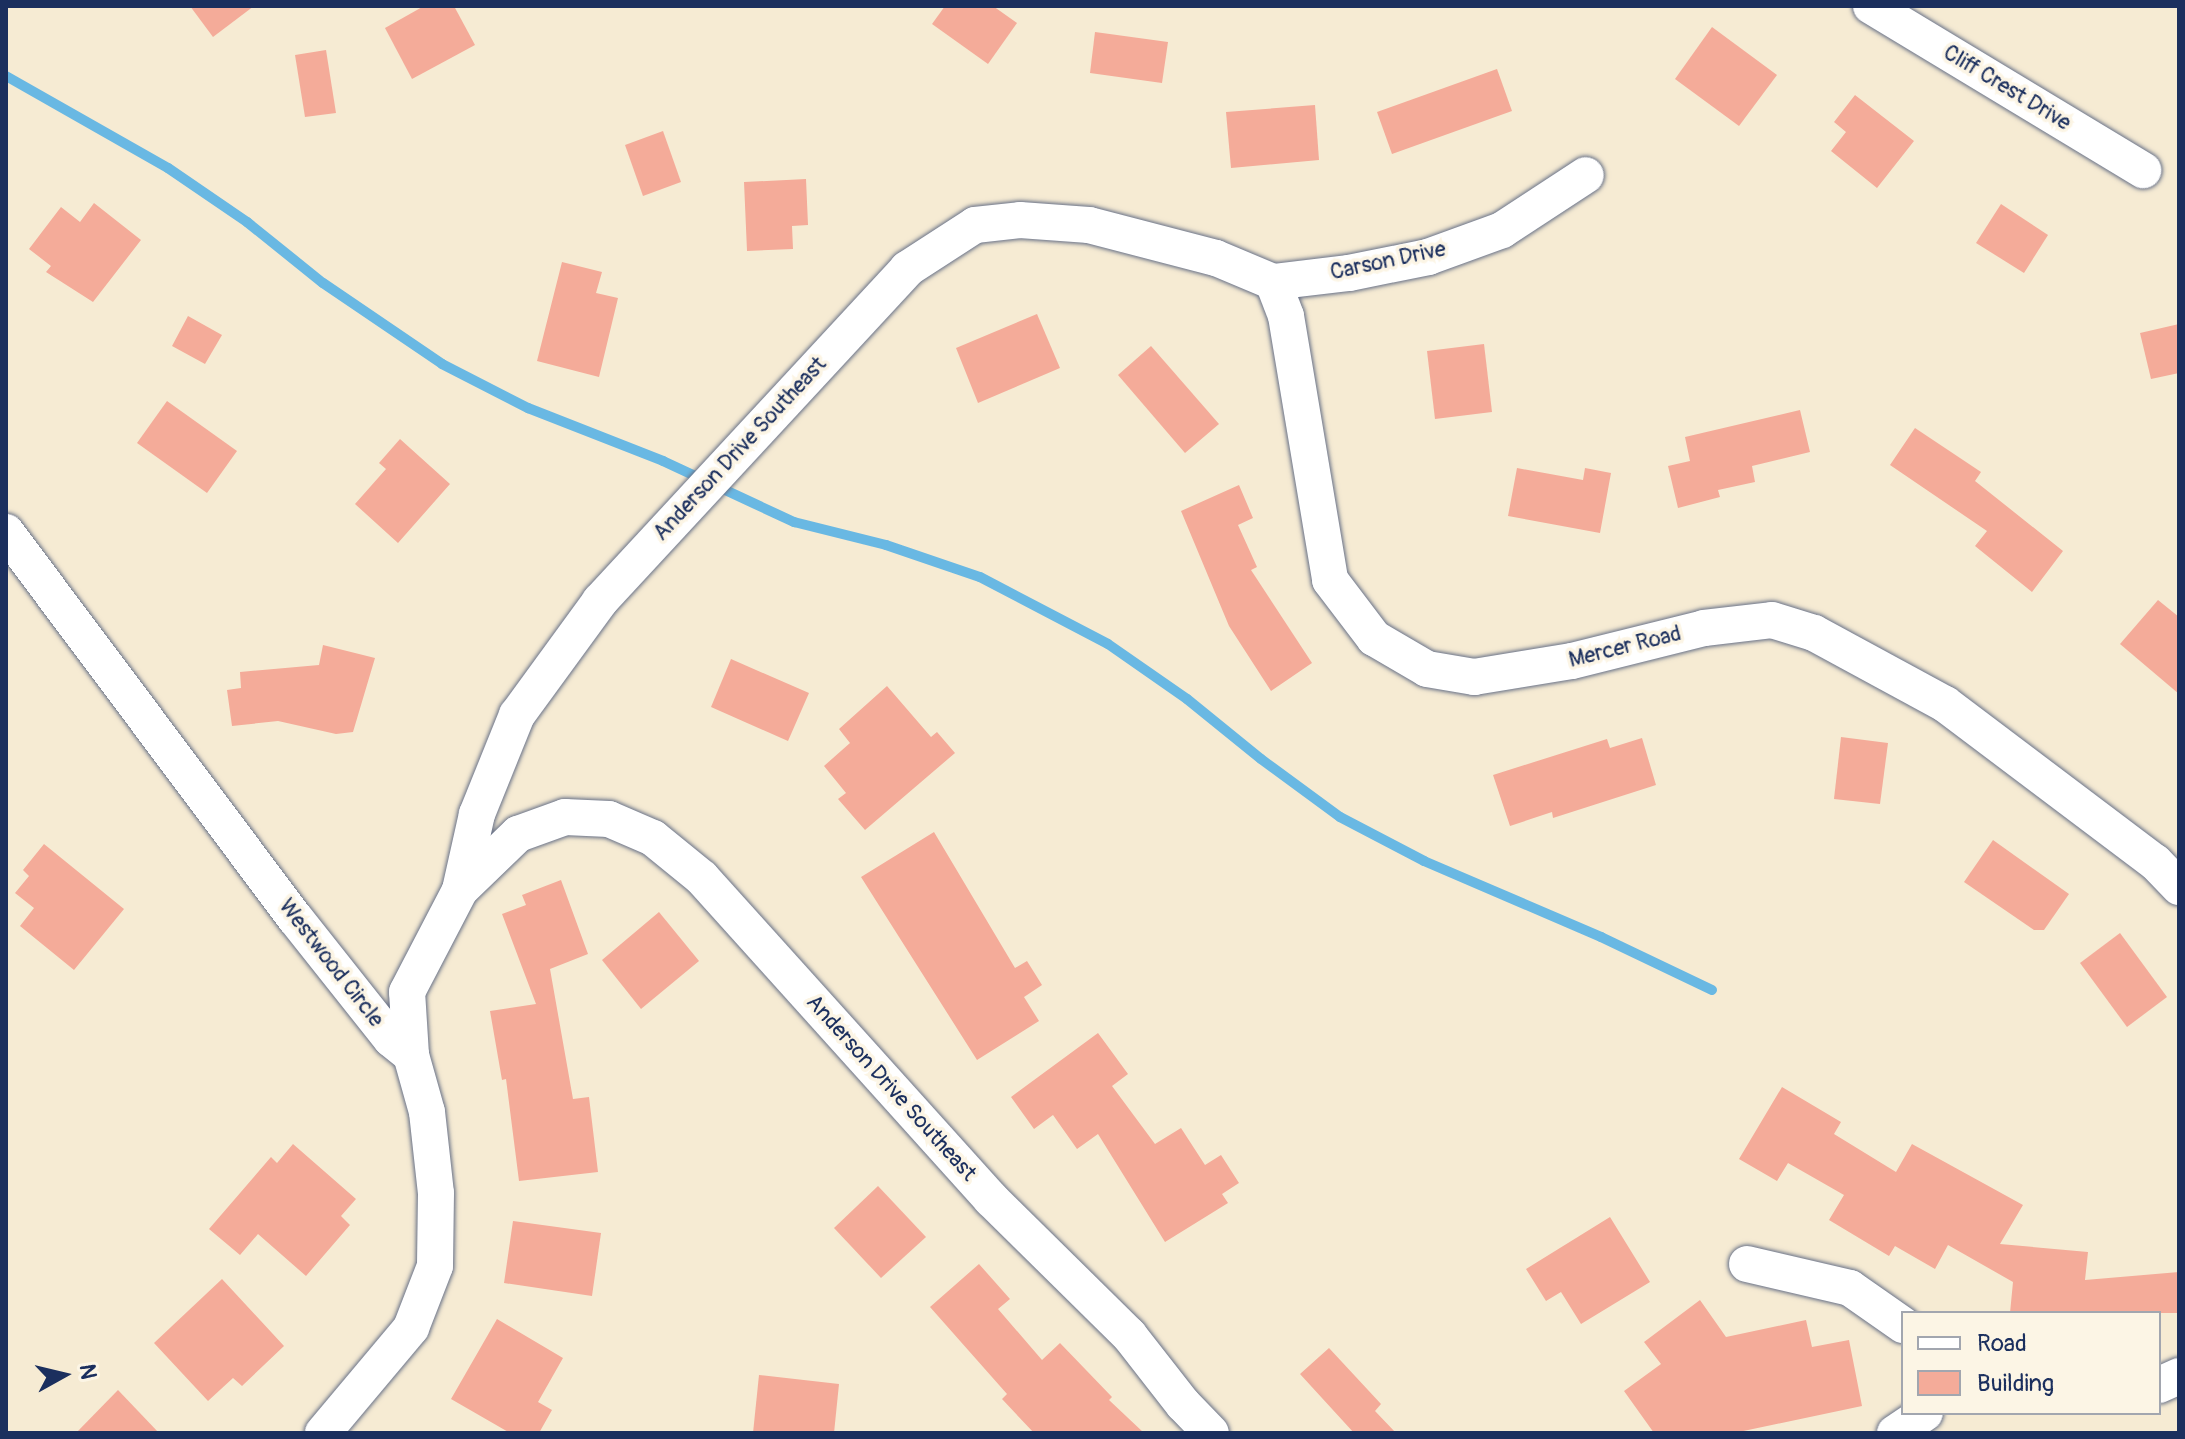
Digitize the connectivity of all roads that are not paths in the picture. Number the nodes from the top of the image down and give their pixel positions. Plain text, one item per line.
1 (1871, 6) edge
2 (2143, 170) dead end
3 (1586, 175) dead end
4 (1177, 248) joint
5 (1273, 282) junction
6 (6, 532) edge
7 (2179, 887) edge
8 (460, 890) junction
9 (411, 1055) junction
10 (1747, 1264) dead end
11 (1901, 1324) edge
12 (1922, 1415) edge
13 (323, 1433) edge
14 (1211, 1433) edge
15 (1895, 1433) edge

1 - 2 street, Cliff Crest Drive
3 - 5 street, Carson Drive
4 - 5 street, Carson Drive
4 - 8 street, Anderson Drive Southeast
5 - 7 street, Mercer Road
6 - 9 street, Westwood Circle
8 - 9 street, Anderson Drive Southeast
8 - 14 street, Anderson Drive Southeast
9 - 13 street
10 - 11 street
12 - 15 street

